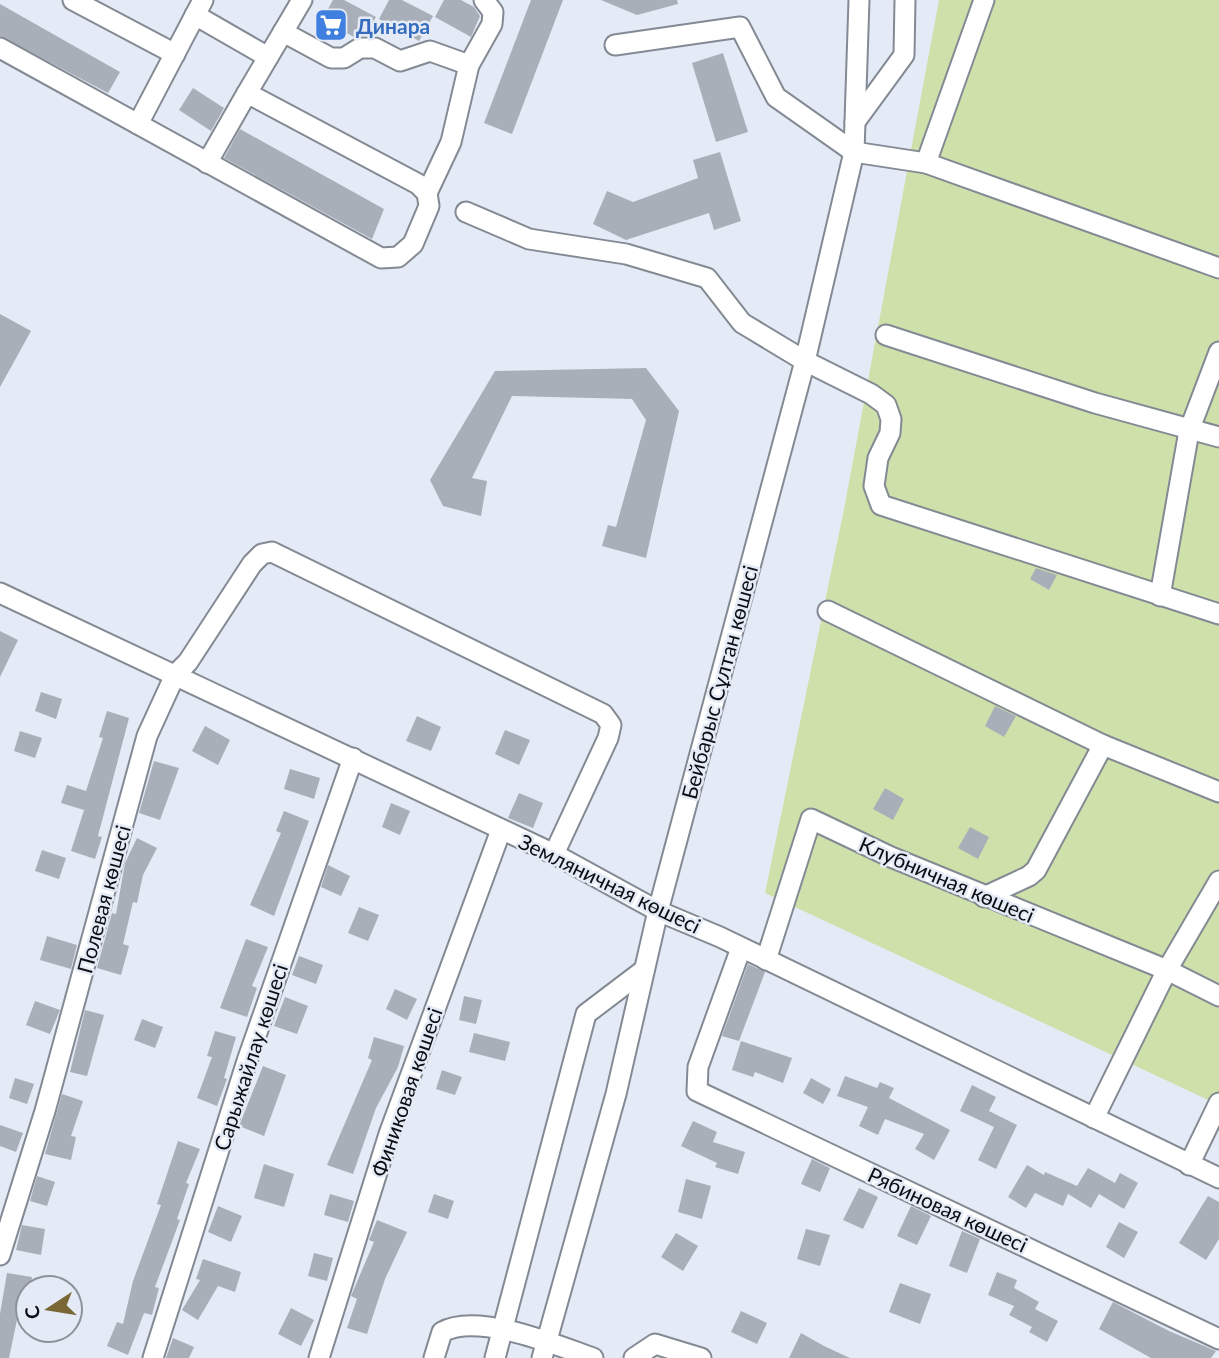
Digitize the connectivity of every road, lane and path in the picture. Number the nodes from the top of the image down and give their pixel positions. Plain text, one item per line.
1 (73, 0) edge
2 (302, 0) edge
3 (484, 0) edge
4 (859, 0) edge
5 (905, 0) edge
6 (984, 0) edge
7 (199, 8) edge
8 (283, 32) junction
9 (615, 45) dead end
10 (0, 48) edge
11 (175, 54) junction
12 (268, 57) junction
13 (469, 65) junction
14 (247, 93) junction
15 (855, 122) junction
16 (138, 124) junction
17 (853, 152) junction
18 (207, 163) junction
19 (926, 163) junction
20 (426, 193) junction
21 (466, 212) dead end
22 (1219, 268) edge
23 (886, 335) dead end
24 (1219, 352) edge
25 (805, 361) junction
26 (1189, 430) junction
27 (1219, 437) edge
28 (0, 593) edge
29 (1160, 596) junction
30 (828, 611) dead end
31 (1219, 614) edge
32 (175, 675) junction
33 (1103, 745) junction
34 (353, 758) junction
35 (1219, 792) edge
36 (501, 830) junction
37 (554, 854) junction
38 (1219, 881) edge
39 (984, 897) junction
40 (658, 911) junction
41 (741, 948) junction
42 (766, 960) junction
43 (644, 970) junction
44 (1167, 970) junction
45 (1219, 996) edge
46 (1219, 1103) edge
47 (1094, 1118) junction
48 (1189, 1165) junction
49 (1219, 1178) edge
50 (0, 1255) edge
51 (501, 1330) junction
52 (1219, 1339) edge
53 (544, 1350) edge
54 (153, 1358) edge
55 (319, 1358) edge
56 (434, 1358) edge
57 (495, 1358) edge
58 (593, 1358) edge
59 (634, 1358) edge
60 (701, 1358) edge

1 - 11 street
2 - 8 street
3 - 13 street
4 - 15 street, Бейбарыс Сұлтан көшесі
5 - 15 street
6 - 19 street
7 - 11 street
7 - 12 street
8 - 12 street
8 - 13 street
9 - 17 street
10 - 16 street
11 - 16 street
12 - 14 street
13 - 20 street
14 - 18 street
14 - 20 street
15 - 17 street, Бейбарыс Сұлтан көшесі
16 - 18 street
17 - 19 street
17 - 25 street, Бейбарыс Сұлтан көшесі
18 - 20 street
19 - 22 street
21 - 25 street
23 - 26 street
24 - 26 street
25 - 29 street
25 - 40 street, Бейбарыс Сұлтан көшесі
26 - 27 street
26 - 29 street
28 - 32 street, Земляничная көшесі
29 - 31 street
30 - 33 street
32 - 34 street, Земляничная көшесі
32 - 37 street, Полевая көшесі
32 - 50 street, Полевая көшесі
33 - 35 street
33 - 39 street
34 - 36 street, Земляничная көшесі
34 - 54 street, Сарыжайлау көшесі
36 - 37 street, Земляничная көшесі
36 - 55 street, Финиковая көшесі
37 - 40 street, Земляничная көшесі
38 - 44 street
39 - 42 street, Клубничная көшесі
39 - 44 street, Клубничная көшесі
40 - 41 street, Земляничная көшесі
40 - 43 street, Бейбарыс Сұлтан көшесі
41 - 42 street, Земляничная көшесі
41 - 52 street, Рябиновая көшесі
42 - 47 street, Земляничная көшесі
43 - 51 street
43 - 53 street, Бейбарыс Сұлтан көшесі
44 - 45 street, Клубничная көшесі
44 - 47 street
46 - 48 street
47 - 48 street, Земляничная көшесі
48 - 49 street, Земляничная көшесі
51 - 53 street
51 - 56 street
51 - 57 street
53 - 58 street
59 - 60 street

